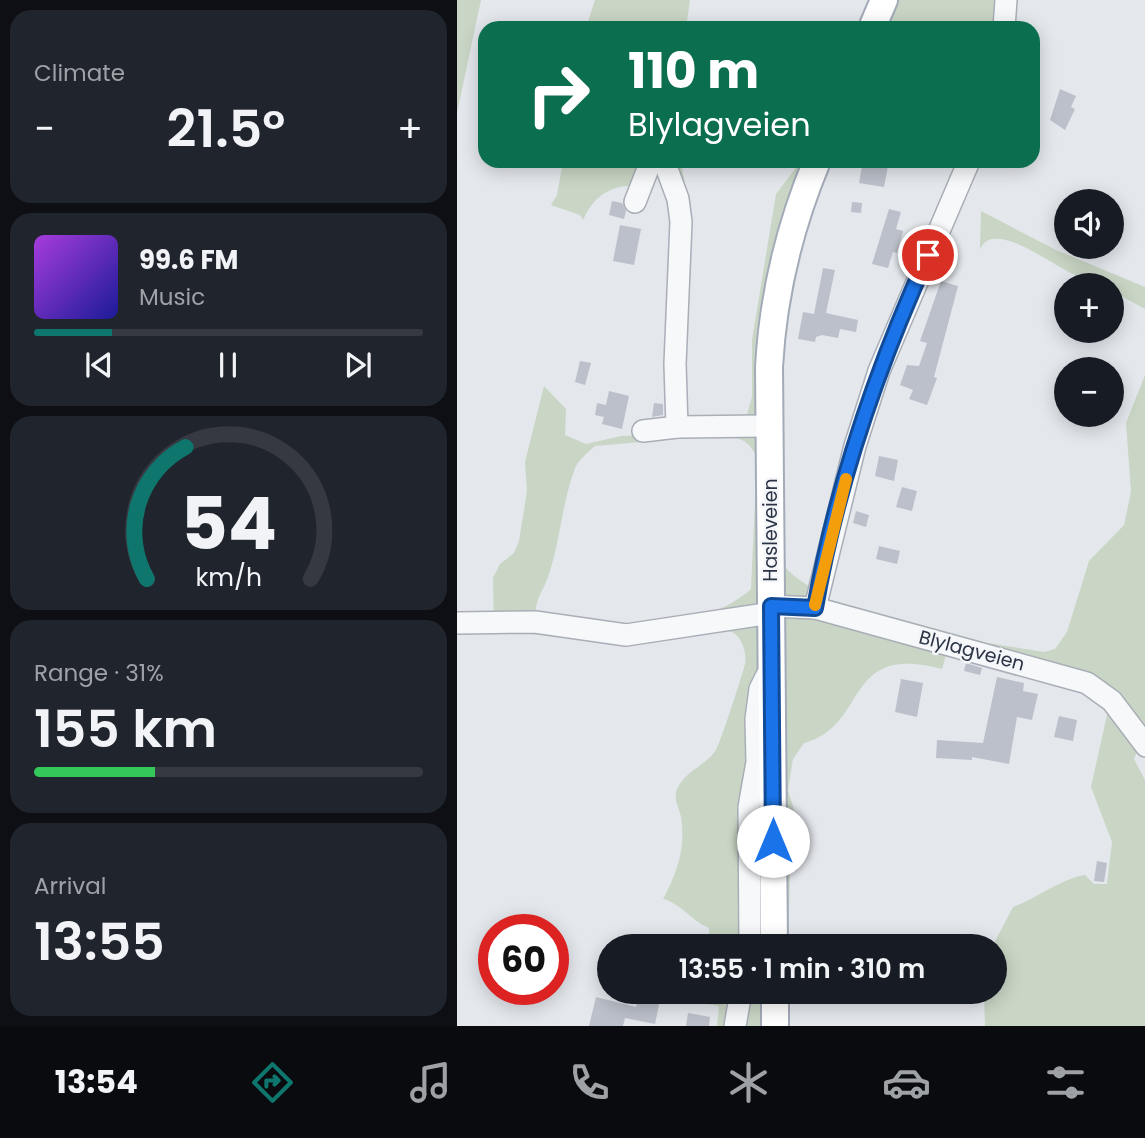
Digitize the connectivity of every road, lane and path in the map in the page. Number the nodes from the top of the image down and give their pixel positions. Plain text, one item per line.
1 (884, 0) edge
2 (1006, 0) edge
3 (875, 21) edge
4 (1004, 21) edge
5 (648, 168) edge
6 (667, 168) edge
7 (814, 168) edge
8 (966, 168) edge
9 (635, 202) dead end
10 (769, 426) junction
11 (677, 427) junction
12 (643, 431) dead end
13 (815, 608) junction
14 (771, 610) junction
15 (457, 623) edge
16 (771, 667) junction
17 (1145, 746) edge
18 (750, 934) edge
19 (774, 934) edge
20 (739, 1004) edge
21 (775, 1004) edge
22 (735, 1026) edge
23 (775, 1026) edge

1 - 3 main road
2 - 4 street
5 - 9 street
6 - 11 street
7 - 10 main road, Hasleveien
8 - 13 street
10 - 11 street
10 - 14 main road, Hasleveien
11 - 12 street
13 - 14 street, Blylagveien
13 - 17 street, Blylagveien
14 - 15 street, Blylagveien
14 - 16 main road, Hasleveien
16 - 18 street
16 - 19 main road, Hasleveien
20 - 22 street
21 - 23 main road

